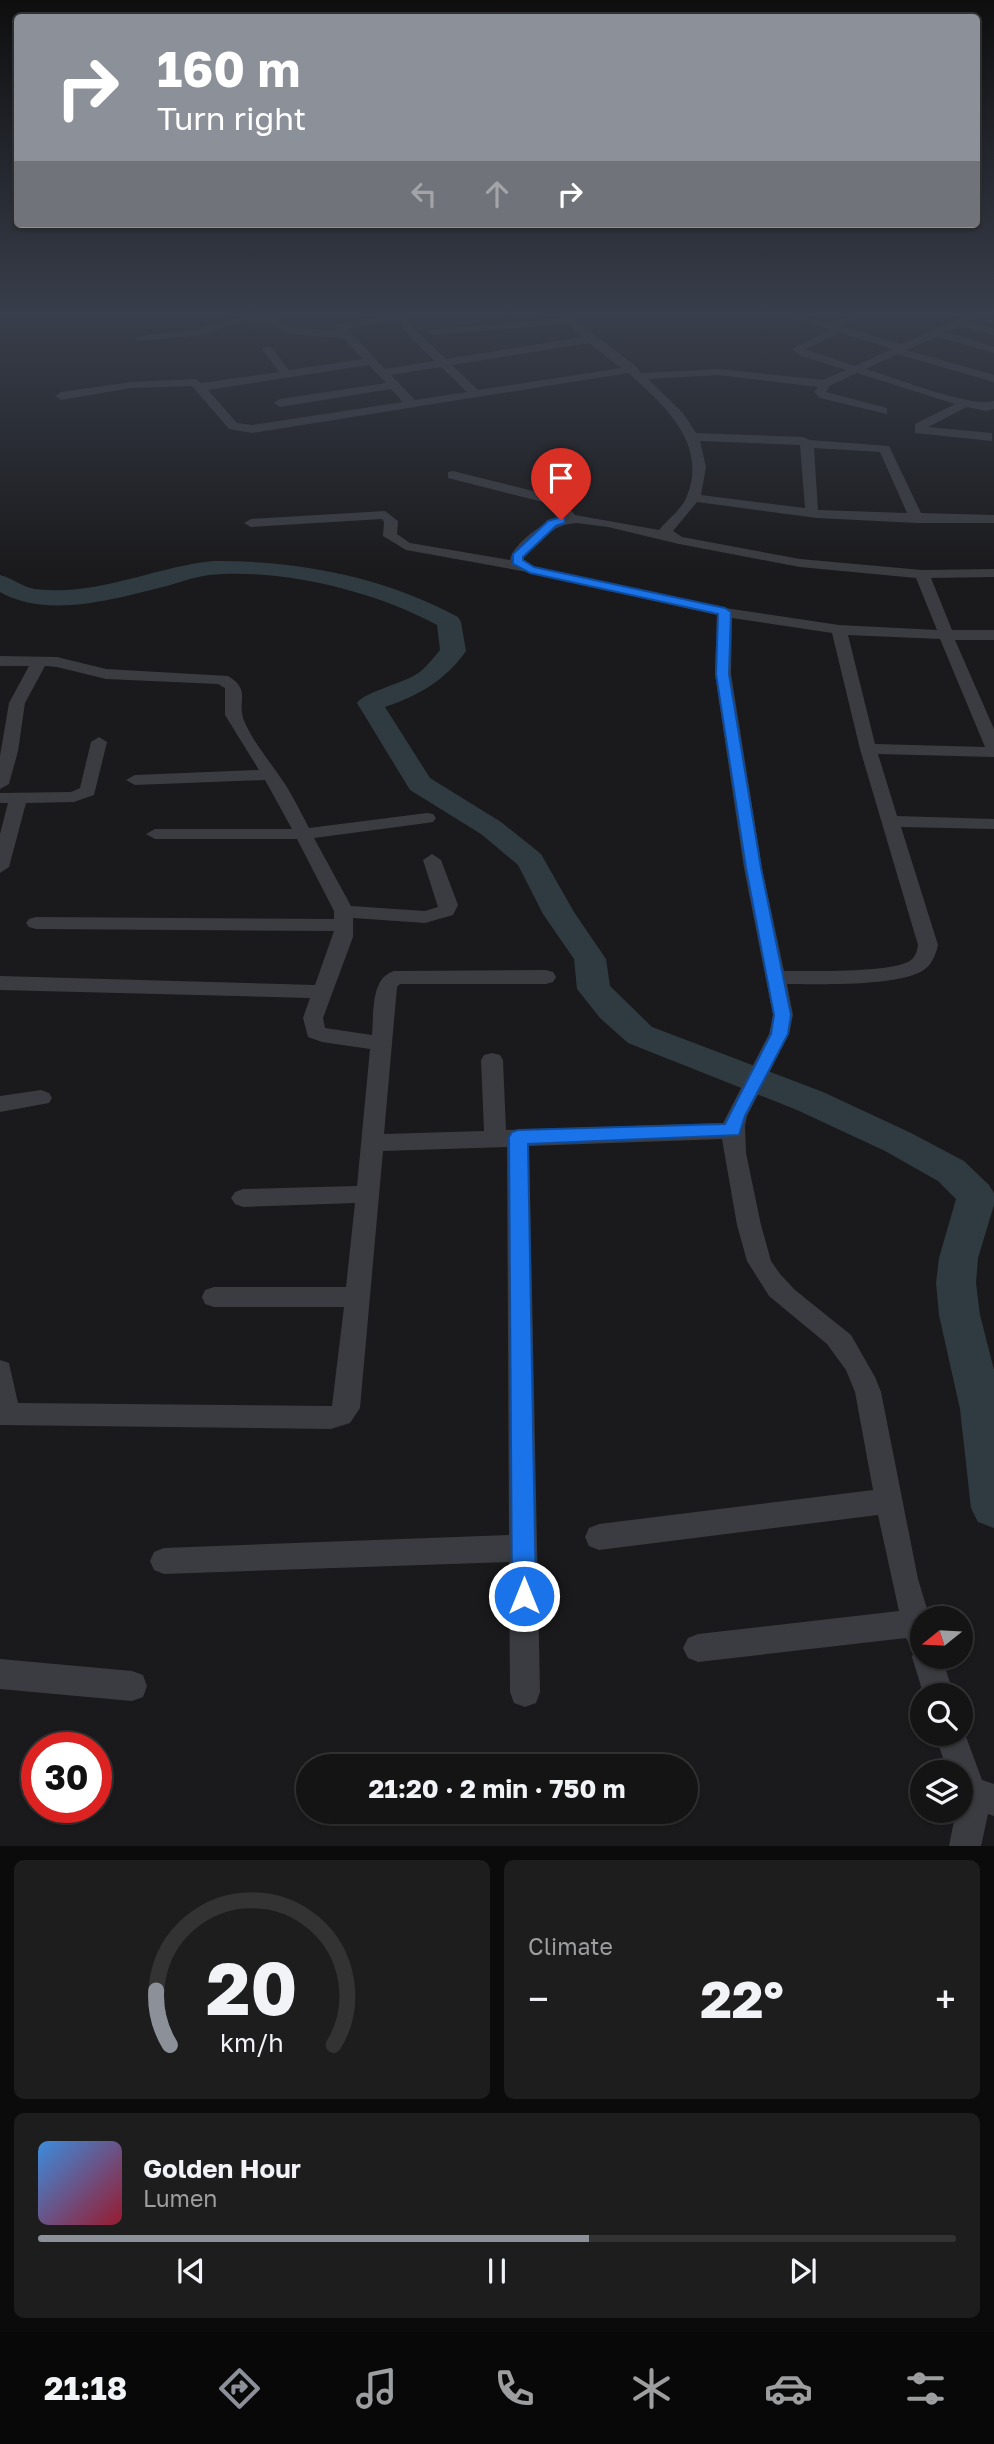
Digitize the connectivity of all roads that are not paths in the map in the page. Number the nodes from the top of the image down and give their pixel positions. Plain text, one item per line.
1 (212, 400) edge
2 (277, 400) edge
3 (408, 400) edge
4 (429, 400) edge
5 (663, 400) edge
6 (840, 400) edge
7 (956, 400) edge
8 (411, 403) junction
9 (965, 403) junction
10 (994, 405) edge
11 (883, 411) dead end
12 (295, 422) junction
13 (691, 437) junction
14 (992, 437) edge
15 (807, 444) junction
16 (453, 475) dead end
17 (693, 498) junction
18 (812, 513) junction
19 (917, 519) junction
20 (994, 519) edge
21 (572, 520) junction
22 (251, 523) dead end
23 (666, 535) junction
24 (523, 567) junction
25 (994, 573) edge
26 (922, 574) junction
27 (725, 612) junction
28 (839, 630) junction
29 (946, 635) junction
30 (994, 635) edge
31 (0, 661) edge
32 (40, 661) junction
33 (99, 742) dead end
34 (868, 750) junction
35 (994, 751) edge
36 (270, 775) junction
37 (135, 780) dead end
38 (0, 784) edge
39 (9, 799) edge
40 (427, 818) dead end
41 (890, 821) junction
42 (994, 824) edge
43 (155, 834) dead end
44 (303, 834) junction
45 (432, 860) dead end
46 (0, 867) edge
47 (344, 918) junction
48 (36, 923) dead end
49 (547, 977) dead end
50 (776, 978) junction
51 (0, 983) edge
52 (323, 992) junction
53 (779, 1034) joint
54 (382, 1044) junction
55 (492, 1060) dead end
56 (41, 1098) dead end
57 (0, 1104) edge
58 (734, 1124) junction
59 (506, 1138) junction
60 (372, 1143) junction
61 (367, 1194) junction
62 (243, 1198) dead end
63 (214, 1297) dead end
64 (357, 1297) junction
65 (0, 1371) edge
66 (3, 1414) edge
67 (887, 1501) junction
68 (599, 1537) dead end
69 (524, 1548) junction
70 (164, 1561) dead end
71 (912, 1606) edge
72 (910, 1633) edge
73 (698, 1648) dead end
74 (0, 1674) edge
75 (132, 1686) dead end
76 (524, 1692) dead end
77 (956, 1746) edge
78 (983, 1796) edge
79 (965, 1846) edge

1 - 12 street
2 - 12 street
3 - 8 street
4 - 8 street
5 - 13 street
6 - 11 street
7 - 9 street
8 - 12 street
9 - 10 street
9 - 14 street
13 - 15 street
13 - 17 street
15 - 18 street
15 - 19 street
16 - 21 street
17 - 18 street
17 - 23 street
18 - 19 street
19 - 20 street
21 - 23 street
21 - 24 street
22 - 24 street
23 - 26 street
24 - 27 street
25 - 26 street
26 - 29 street
27 - 28 street
27 - 50 street
28 - 29 street
28 - 34 street
29 - 30 street
29 - 35 street
31 - 32 street
32 - 36 street
32 - 38 street
33 - 39 street
34 - 35 street
34 - 41 street
36 - 37 street
36 - 44 street
39 - 46 street
40 - 44 street
41 - 42 street
41 - 50 street
43 - 44 street
44 - 47 street
45 - 47 street
47 - 48 street
47 - 52 street
49 - 54 street
50 - 53 street
51 - 52 street
52 - 54 street
53 - 58 street
54 - 60 street
55 - 59 street
56 - 57 street
58 - 59 street
58 - 67 street
59 - 60 street
59 - 69 street
60 - 61 street
61 - 62 street
61 - 64 street
63 - 64 street
64 - 66 street
65 - 66 street
67 - 68 street
67 - 71 street
69 - 70 street
69 - 76 street
72 - 73 street
74 - 75 street
77 - 78 street
78 - 79 street

